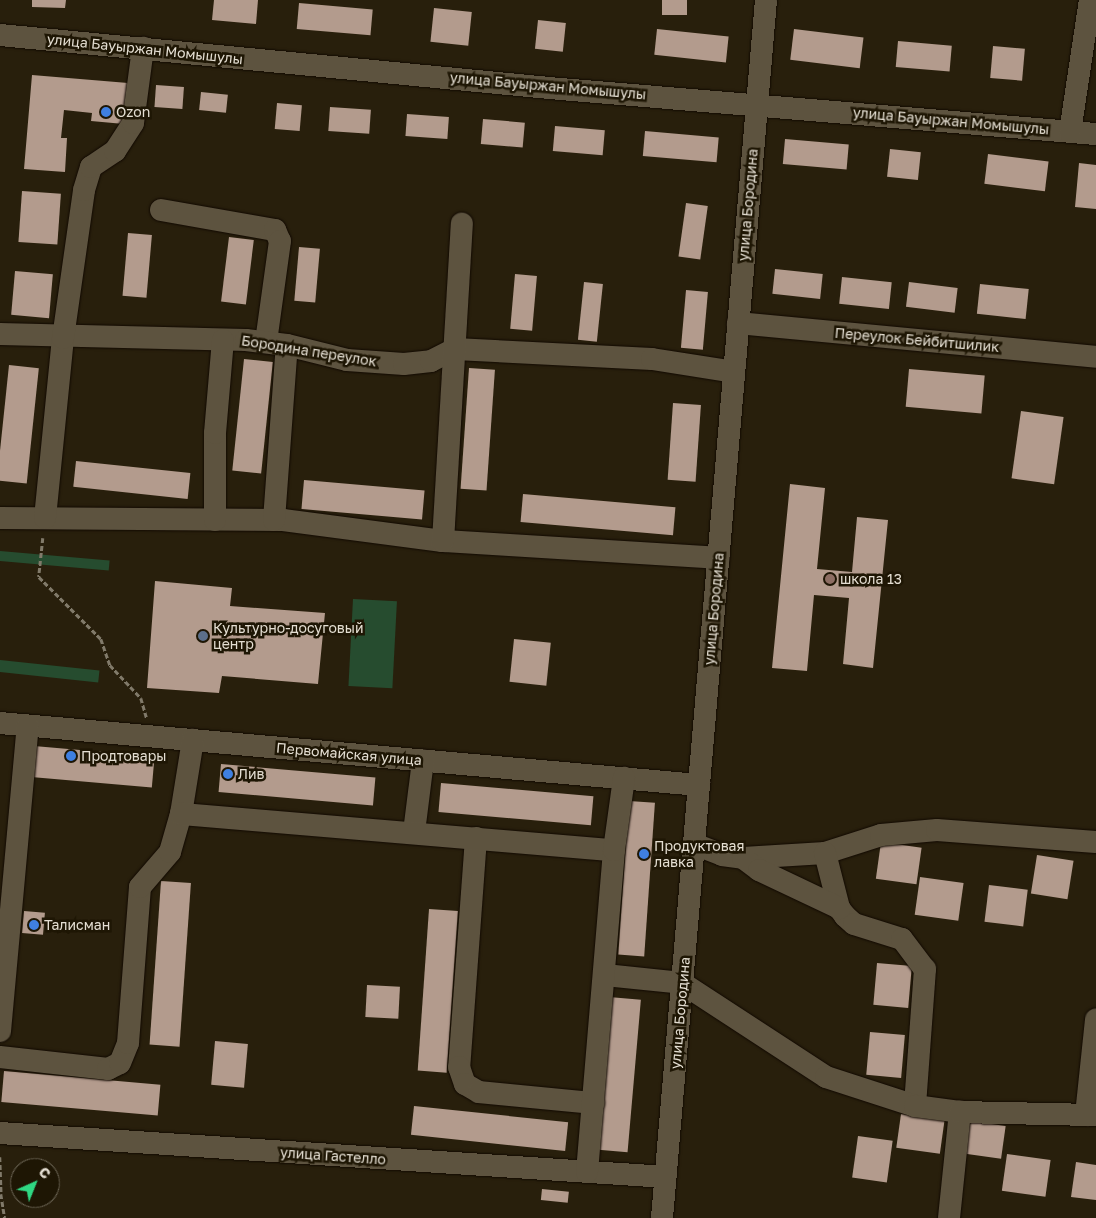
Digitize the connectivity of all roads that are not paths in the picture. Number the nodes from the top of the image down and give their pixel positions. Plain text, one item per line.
1 (766, 0) edge
2 (1090, 0) edge
3 (0, 35) edge
4 (143, 48) junction
5 (757, 104) junction
6 (1070, 132) junction
7 (1096, 134) edge
8 (161, 210) dead end
9 (462, 224) dead end
10 (738, 323) junction
11 (0, 334) edge
12 (63, 338) junction
13 (223, 340) junction
14 (277, 343) junction
15 (455, 350) junction
16 (1096, 357) edge
17 (734, 372) junction
18 (0, 518) edge
19 (45, 518) junction
20 (215, 520) junction
21 (274, 520) junction
22 (443, 541) junction
23 (718, 558) junction
24 (0, 723) edge
25 (28, 726) junction
26 (193, 740) junction
27 (423, 760) junction
28 (624, 778) junction
29 (699, 785) junction
30 (181, 814) junction
31 (414, 832) junction
32 (476, 838) junction
33 (1096, 842) edge
34 (694, 844) junction
35 (614, 850) junction
36 (825, 853) junction
37 (743, 858) junction
38 (839, 908) junction
39 (605, 975) junction
40 (682, 983) junction
41 (1096, 1020) edge
42 (0, 1031) edge
43 (0, 1057) edge
44 (593, 1104) junction
45 (915, 1106) junction
46 (960, 1112) junction
47 (1091, 1115) edge
48 (0, 1133) edge
49 (587, 1172) junction
50 (666, 1177) junction
51 (662, 1218) edge
52 (949, 1218) edge

1 - 5 street, улица Бородина
2 - 6 street
3 - 4 street, улица Бауыржан Момышулы
4 - 5 street, улица Бауыржан Момышулы
4 - 12 street
5 - 6 street, улица Бауыржан Момышулы
5 - 10 street, улица Бородина
6 - 7 street, улица Бауыржан Момышулы
8 - 14 street
9 - 15 street
10 - 16 street, Переулок Бейбитшилик
10 - 17 street, улица Бородина
11 - 12 street, Бородина переулок
12 - 13 street, Бородина переулок
12 - 19 street
13 - 14 street, Бородина переулок
13 - 20 street
14 - 15 street, Бородина переулок
14 - 21 street
15 - 17 street, Бородина переулок
15 - 22 street
17 - 23 street, улица Бородина
18 - 19 street
19 - 20 street
20 - 21 street
21 - 22 street
22 - 23 street
23 - 29 street, улица Бородина
24 - 25 street, Первомайская улица
25 - 26 street, Первомайская улица
25 - 42 street
26 - 27 street, Первомайская улица
26 - 30 street
27 - 28 street, Первомайская улица
27 - 31 street
28 - 29 street, Первомайская улица
28 - 35 street
29 - 34 street, улица Бородина
30 - 31 street
30 - 43 street
31 - 32 street
32 - 35 street
32 - 44 street
33 - 36 street
34 - 37 street
34 - 40 street, улица Бородина
35 - 39 street
36 - 37 street
36 - 38 street
37 - 38 street
38 - 45 street
39 - 40 street
39 - 44 street
40 - 45 street
40 - 50 street, улица Бородина
41 - 47 street
44 - 49 street
45 - 46 street
46 - 47 street
46 - 52 street
48 - 49 street, улица Гастелло
49 - 50 street, улица Гастелло
50 - 51 street, улица Бородина

